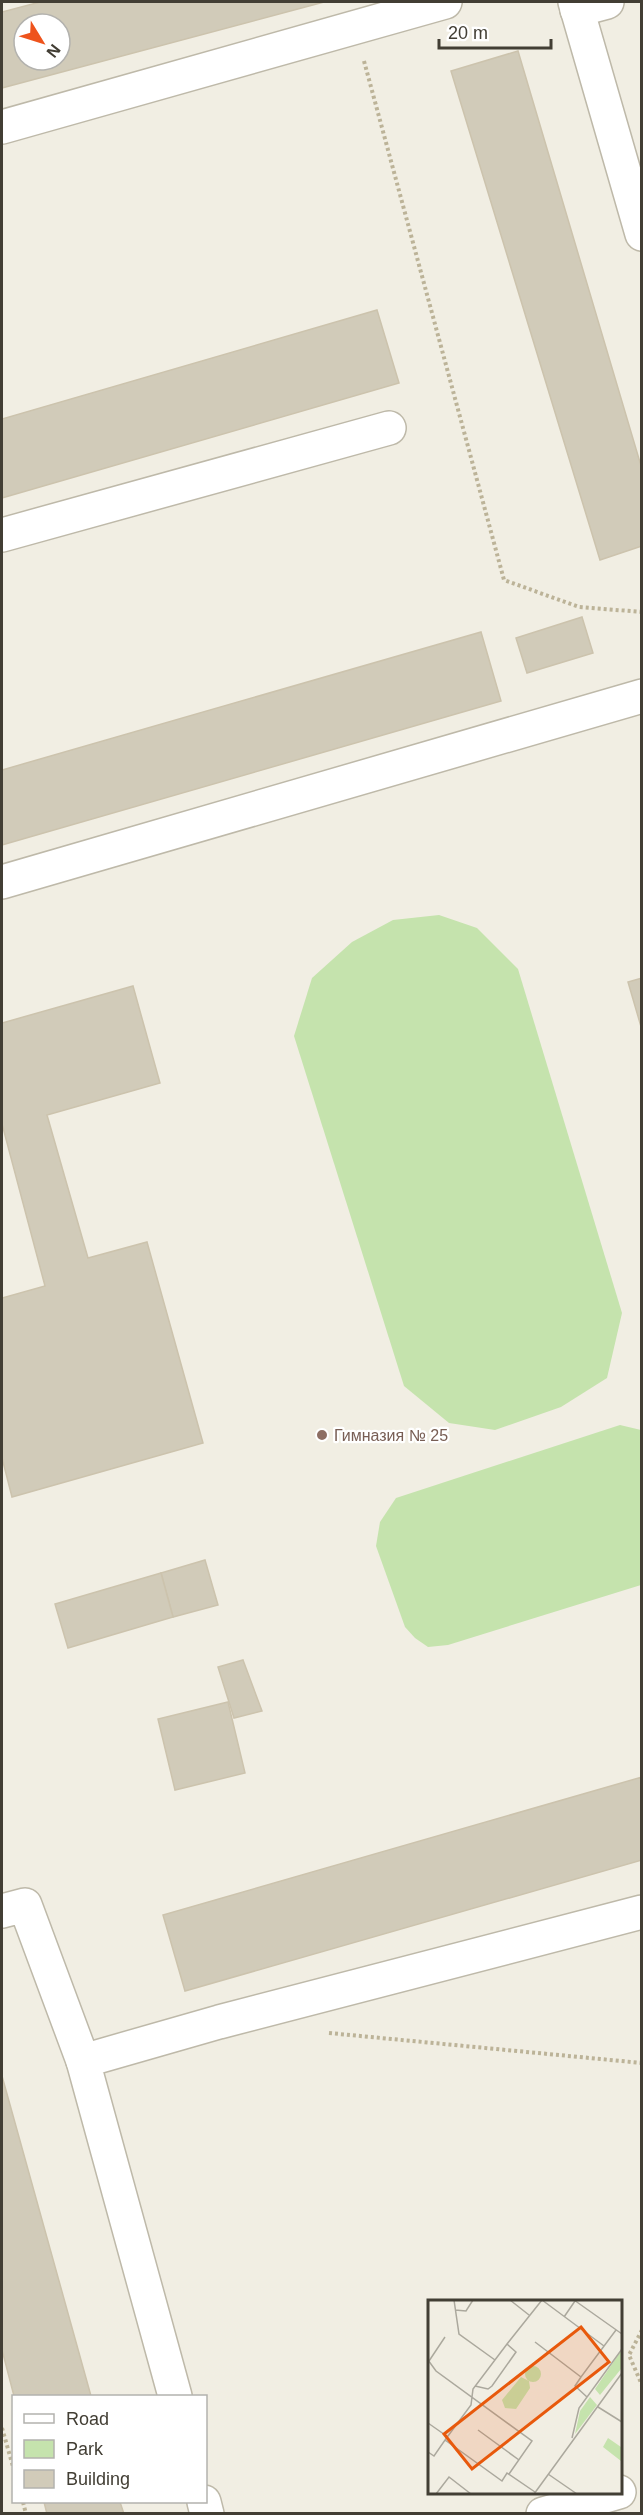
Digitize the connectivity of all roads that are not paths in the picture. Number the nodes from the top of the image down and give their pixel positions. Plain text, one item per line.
1 (445, 2) edge
2 (586, 4) edge
3 (2, 127) edge
4 (642, 234) edge
5 (389, 428) dead end
6 (2, 535) edge
7 (642, 696) edge
8 (2, 882) edge
9 (2, 1911) edge
10 (642, 1912) edge
11 (83, 2061) junction
12 (174, 2395) edge
13 (642, 2486) edge
14 (622, 2491) edge
15 (613, 2494) edge
16 (543, 2514) edge

1 - 3 lane
2 - 4 lane
5 - 6 lane
7 - 8 lane
9 - 11 lane
10 - 11 lane
11 - 12 lane
13 - 14 lane
15 - 16 lane

